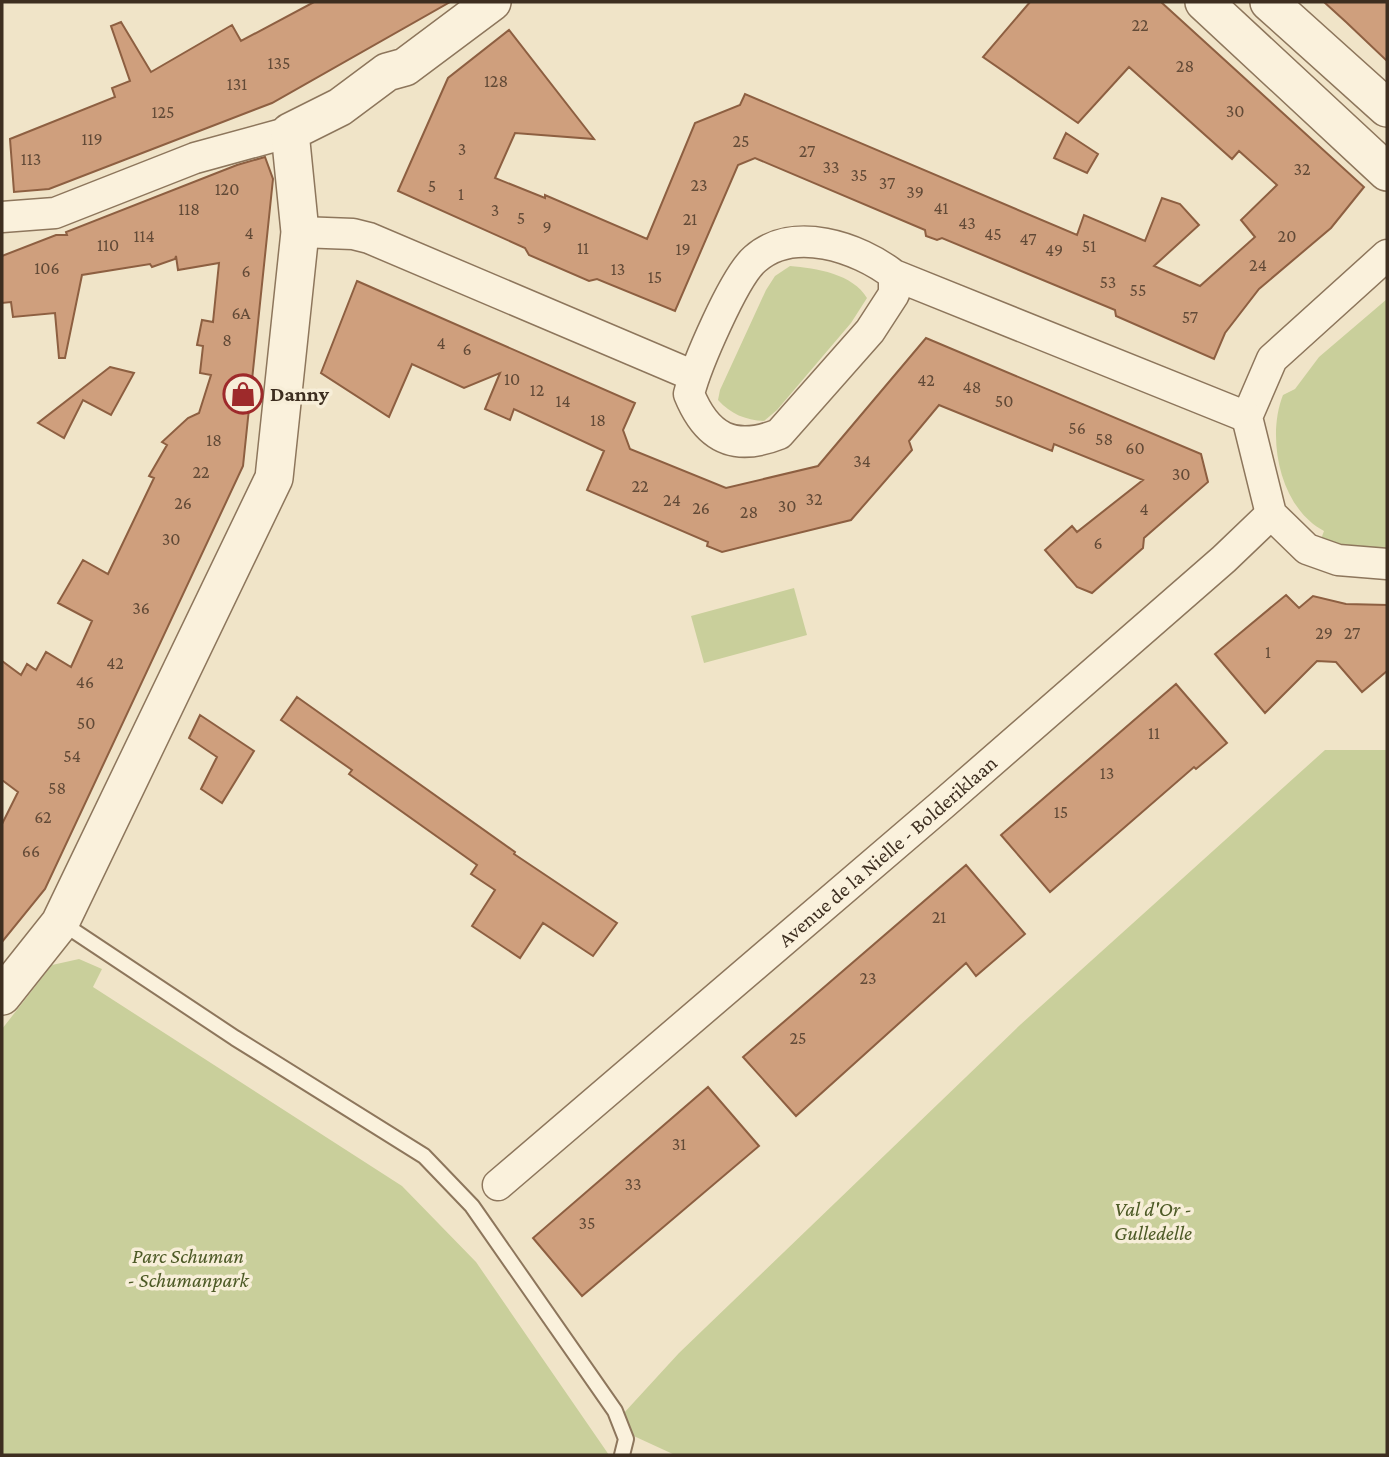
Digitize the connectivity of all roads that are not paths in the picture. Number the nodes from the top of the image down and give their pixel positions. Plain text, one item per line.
1 (492, 2) edge
2 (1204, 2) edge
3 (1269, 2) edge
4 (405, 68) junction
5 (1387, 108) edge
6 (290, 132) junction
7 (1387, 173) edge
8 (2, 217) edge
9 (300, 232) junction
10 (1387, 255) edge
11 (894, 275) junction
12 (694, 376) junction
13 (1247, 417) junction
14 (1271, 514) junction
15 (1387, 564) edge
16 (60, 923) junction
17 (2, 996) edge
18 (498, 1185) dead end
19 (622, 1455) edge

1 - 4 street
2 - 7 street
3 - 5 street
4 - 6 street
4 - 9 street
6 - 8 street
6 - 9 street
9 - 12 street
9 - 16 street
10 - 13 street
11 - 12 street
11 - 12 street
11 - 13 street
13 - 14 street
14 - 15 street
14 - 18 street, Avenue de la Nielle - Bolderiklaan
16 - 17 street
16 - 19 lane

